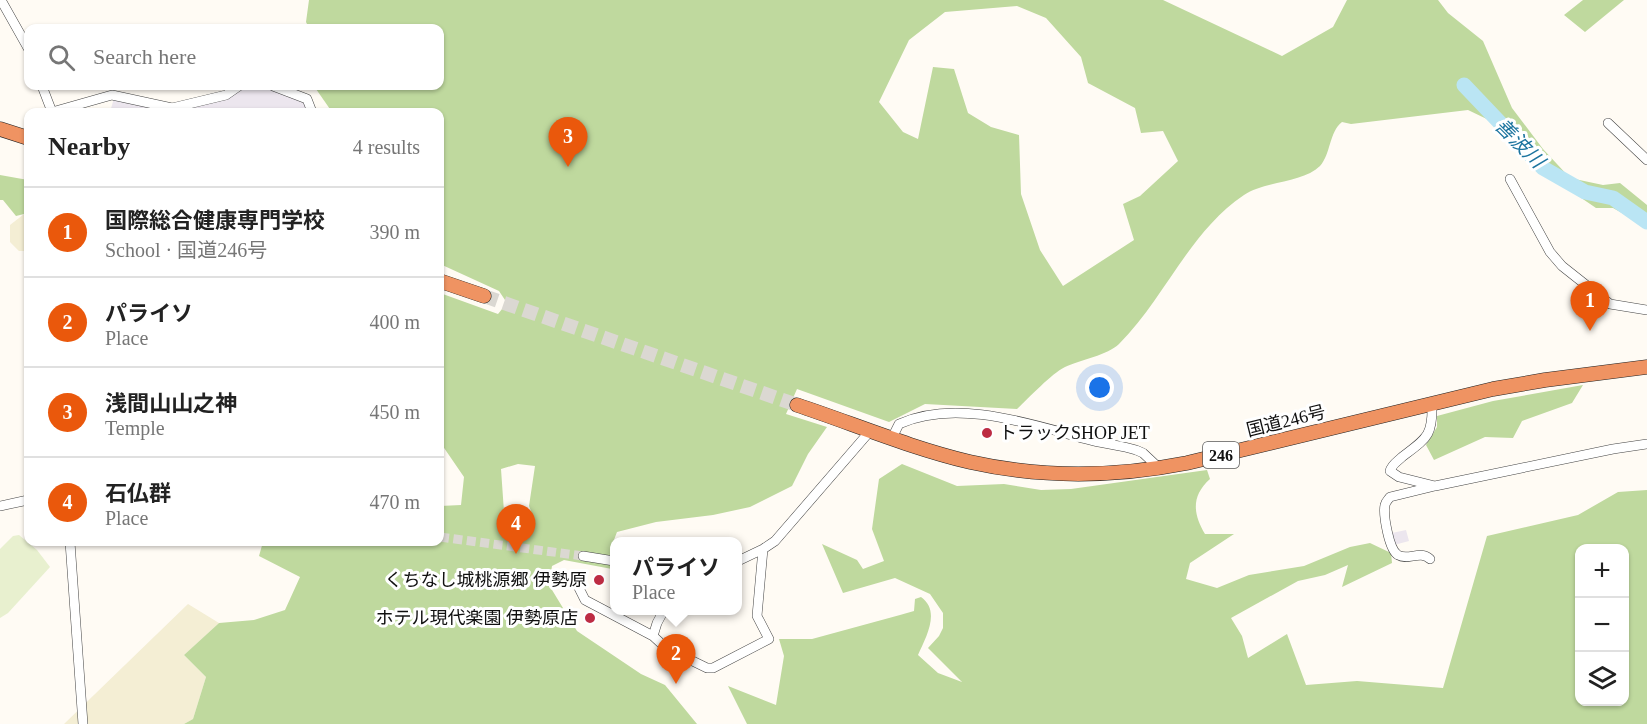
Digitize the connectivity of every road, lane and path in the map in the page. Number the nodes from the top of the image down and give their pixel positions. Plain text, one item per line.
1 (1, 0) edge
2 (24, 41) edge
3 (44, 90) edge
4 (233, 90) edge
5 (283, 90) edge
6 (50, 108) edge
7 (66, 108) edge
8 (172, 108) edge
9 (172, 108) edge
10 (310, 108) edge
11 (1608, 123) dead end
12 (0, 129) edge
13 (24, 137) edge
14 (1647, 160) edge
15 (1510, 179) dead end
16 (444, 282) edge
17 (484, 296) tunnel mouth
18 (1647, 310) edge
19 (1647, 367) edge
20 (1432, 403) junction
21 (797, 405) tunnel mouth
22 (871, 430) junction
23 (892, 438) junction
24 (1647, 444) edge
25 (1159, 468) junction
26 (1435, 486) junction
27 (24, 501) edge
28 (0, 506) edge
29 (70, 546) edge
30 (763, 549) junction
31 (584, 556) tunnel mouth
32 (742, 559) edge
33 (1430, 559) dead end
34 (610, 560) edge
35 (574, 578) dead end
36 (610, 613) edge
37 (613, 615) edge
38 (661, 615) edge
39 (653, 636) junction
40 (83, 724) edge

1 - 2 street
3 - 6 street
4 - 9 street
5 - 10 street
7 - 8 street
11 - 14 street
12 - 13 highway
15 - 18 street
16 - 17 highway
19 - 20 highway, 国道246号 / 246
20 - 25 highway, 国道246号 / 246
20 - 26 street
21 - 22 highway, 国道246号 / 246
22 - 23 highway, 国道246号 / 246
22 - 30 street
23 - 25 highway, 国道246号 / 246
23 - 25 street
24 - 26 street
26 - 33 street
27 - 28 street
29 - 40 street
30 - 32 street
30 - 39 street
31 - 34 street
35 - 36 street
37 - 39 street
38 - 39 street

